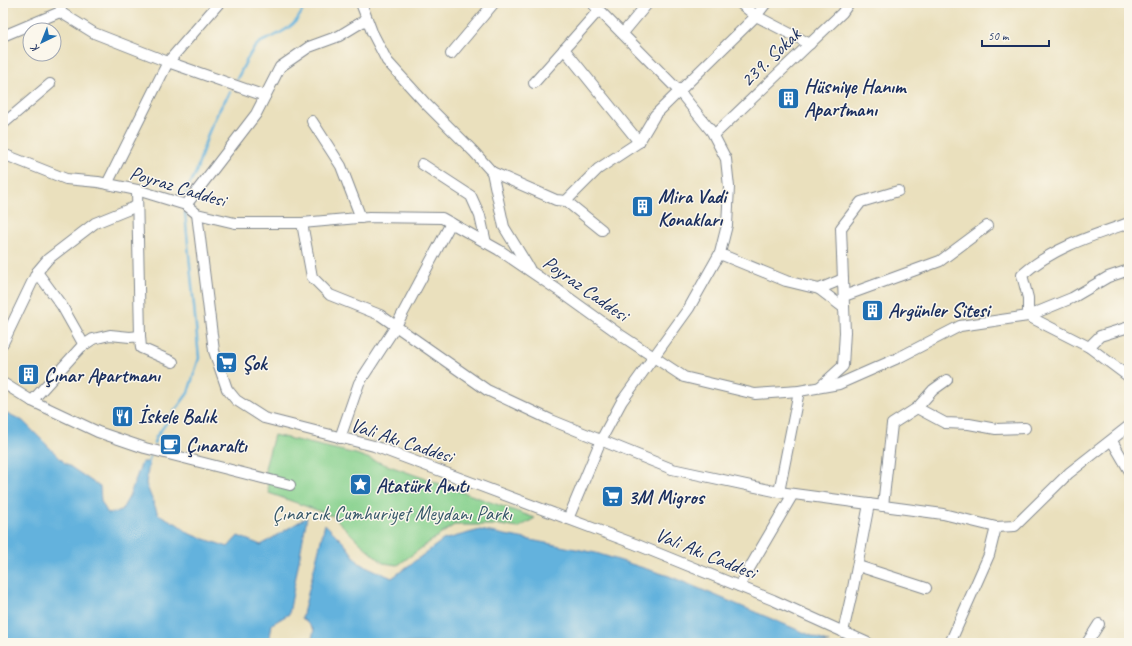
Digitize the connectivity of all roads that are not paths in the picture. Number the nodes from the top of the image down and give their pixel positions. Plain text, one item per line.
1 (219, 3) edge
2 (494, 3) edge
3 (648, 3) edge
4 (740, 3) edge
5 (766, 3) edge
6 (849, 3) edge
7 (364, 4) edge
8 (596, 7) edge
9 (61, 8) edge
10 (756, 16) junction
11 (367, 19) junction
12 (623, 33) junction
13 (3, 36) edge
14 (810, 44) junction
15 (564, 49) junction
16 (451, 54) dead end
17 (168, 62) junction
18 (534, 83) dead end
19 (50, 84) dead end
20 (679, 91) junction
21 (265, 96) junction
22 (312, 120) dead end
23 (3, 124) edge
24 (714, 135) junction
25 (639, 142) junction
26 (5, 155) edge
27 (422, 164) dead end
28 (3, 166) edge
29 (492, 172) junction
30 (107, 184) junction
31 (136, 190) junction
32 (898, 191) dead end
33 (566, 200) junction
34 (186, 205) junction
35 (137, 206) junction
36 (197, 214) junction
37 (361, 218) junction
38 (302, 223) junction
39 (451, 223) junction
40 (1129, 223) edge
41 (987, 226) dead end
42 (602, 230) dead end
43 (486, 243) junction
44 (720, 254) junction
45 (1129, 270) edge
46 (37, 272) junction
47 (531, 272) junction
48 (843, 278) junction
49 (819, 289) junction
50 (844, 296) junction
51 (844, 308) junction
52 (1028, 316) junction
53 (396, 326) junction
54 (1129, 328) edge
55 (140, 336) junction
56 (3, 343) edge
57 (84, 345) junction
58 (1089, 347) junction
59 (654, 356) junction
60 (173, 362) dead end
61 (1129, 377) edge
62 (947, 380) dead end
63 (3, 383) edge
64 (820, 387) junction
65 (799, 391) junction
66 (32, 401) junction
67 (917, 408) junction
68 (1129, 426) edge
69 (1025, 428) dead end
70 (340, 438) junction
71 (601, 440) junction
72 (1112, 441) junction
73 (1129, 470) edge
74 (290, 485) dead end
75 (779, 492) junction
76 (793, 494) junction
77 (869, 504) junction
78 (883, 506) junction
79 (568, 519) junction
80 (996, 527) junction
81 (858, 566) junction
82 (739, 586) junction
83 (926, 588) dead end
84 (1099, 624) dead end
85 (843, 632) junction
86 (868, 643) edge
87 (950, 643) edge
88 (1087, 643) edge

1 - 17 street
2 - 16 street
3 - 12 street
4 - 10 street
5 - 10 street
6 - 14 street, 239. Sokak
7 - 11 street
8 - 12 street
8 - 15 street
9 - 13 street
9 - 17 street
10 - 14 street
10 - 20 street
11 - 21 street
11 - 29 street
12 - 20 street
14 - 24 street, 239. Sokak
15 - 18 street
15 - 25 street
17 - 21 street
17 - 30 street
19 - 23 street
20 - 24 street
20 - 25 street
21 - 34 street
22 - 37 street
24 - 44 street
25 - 33 street
26 - 28 street
26 - 30 street, Poyraz Caddesi
27 - 43 street
29 - 33 street
29 - 47 street
30 - 31 street, Poyraz Caddesi
31 - 34 street, Poyraz Caddesi
31 - 35 street
32 - 48 street
33 - 42 street
34 - 36 street, Poyraz Caddesi
35 - 46 street
35 - 55 street
36 - 38 street, Poyraz Caddesi
36 - 70 street, Vali Akı Caddesi
37 - 38 street, Poyraz Caddesi
37 - 39 street, Poyraz Caddesi
38 - 53 street
39 - 43 street, Poyraz Caddesi
39 - 53 street
40 - 52 street
41 - 50 street
43 - 47 street, Poyraz Caddesi
44 - 49 street
44 - 59 street
45 - 52 street, Poyraz Caddesi
46 - 56 street
46 - 57 street
47 - 59 street, Poyraz Caddesi
48 - 49 street
48 - 50 street
49 - 51 street
50 - 51 street
51 - 64 street
52 - 58 street
52 - 64 street, Poyraz Caddesi
53 - 70 street
53 - 71 street
54 - 58 street
55 - 57 street
55 - 60 street
57 - 66 street
58 - 61 street
59 - 65 street, Poyraz Caddesi
59 - 71 street
62 - 67 street
63 - 66 street
64 - 65 street, Poyraz Caddesi
65 - 75 street
66 - 74 street
67 - 69 street
67 - 78 street
68 - 72 street
70 - 79 street, Vali Akı Caddesi
71 - 75 street
71 - 79 street
72 - 73 street
72 - 80 street
75 - 76 street
76 - 77 street
76 - 82 street
77 - 78 street
77 - 81 street
78 - 80 street
79 - 82 street, Vali Akı Caddesi
80 - 87 street
81 - 83 street
81 - 85 street
82 - 85 street, Vali Akı Caddesi
84 - 88 street
85 - 86 street, Vali Akı Caddesi

